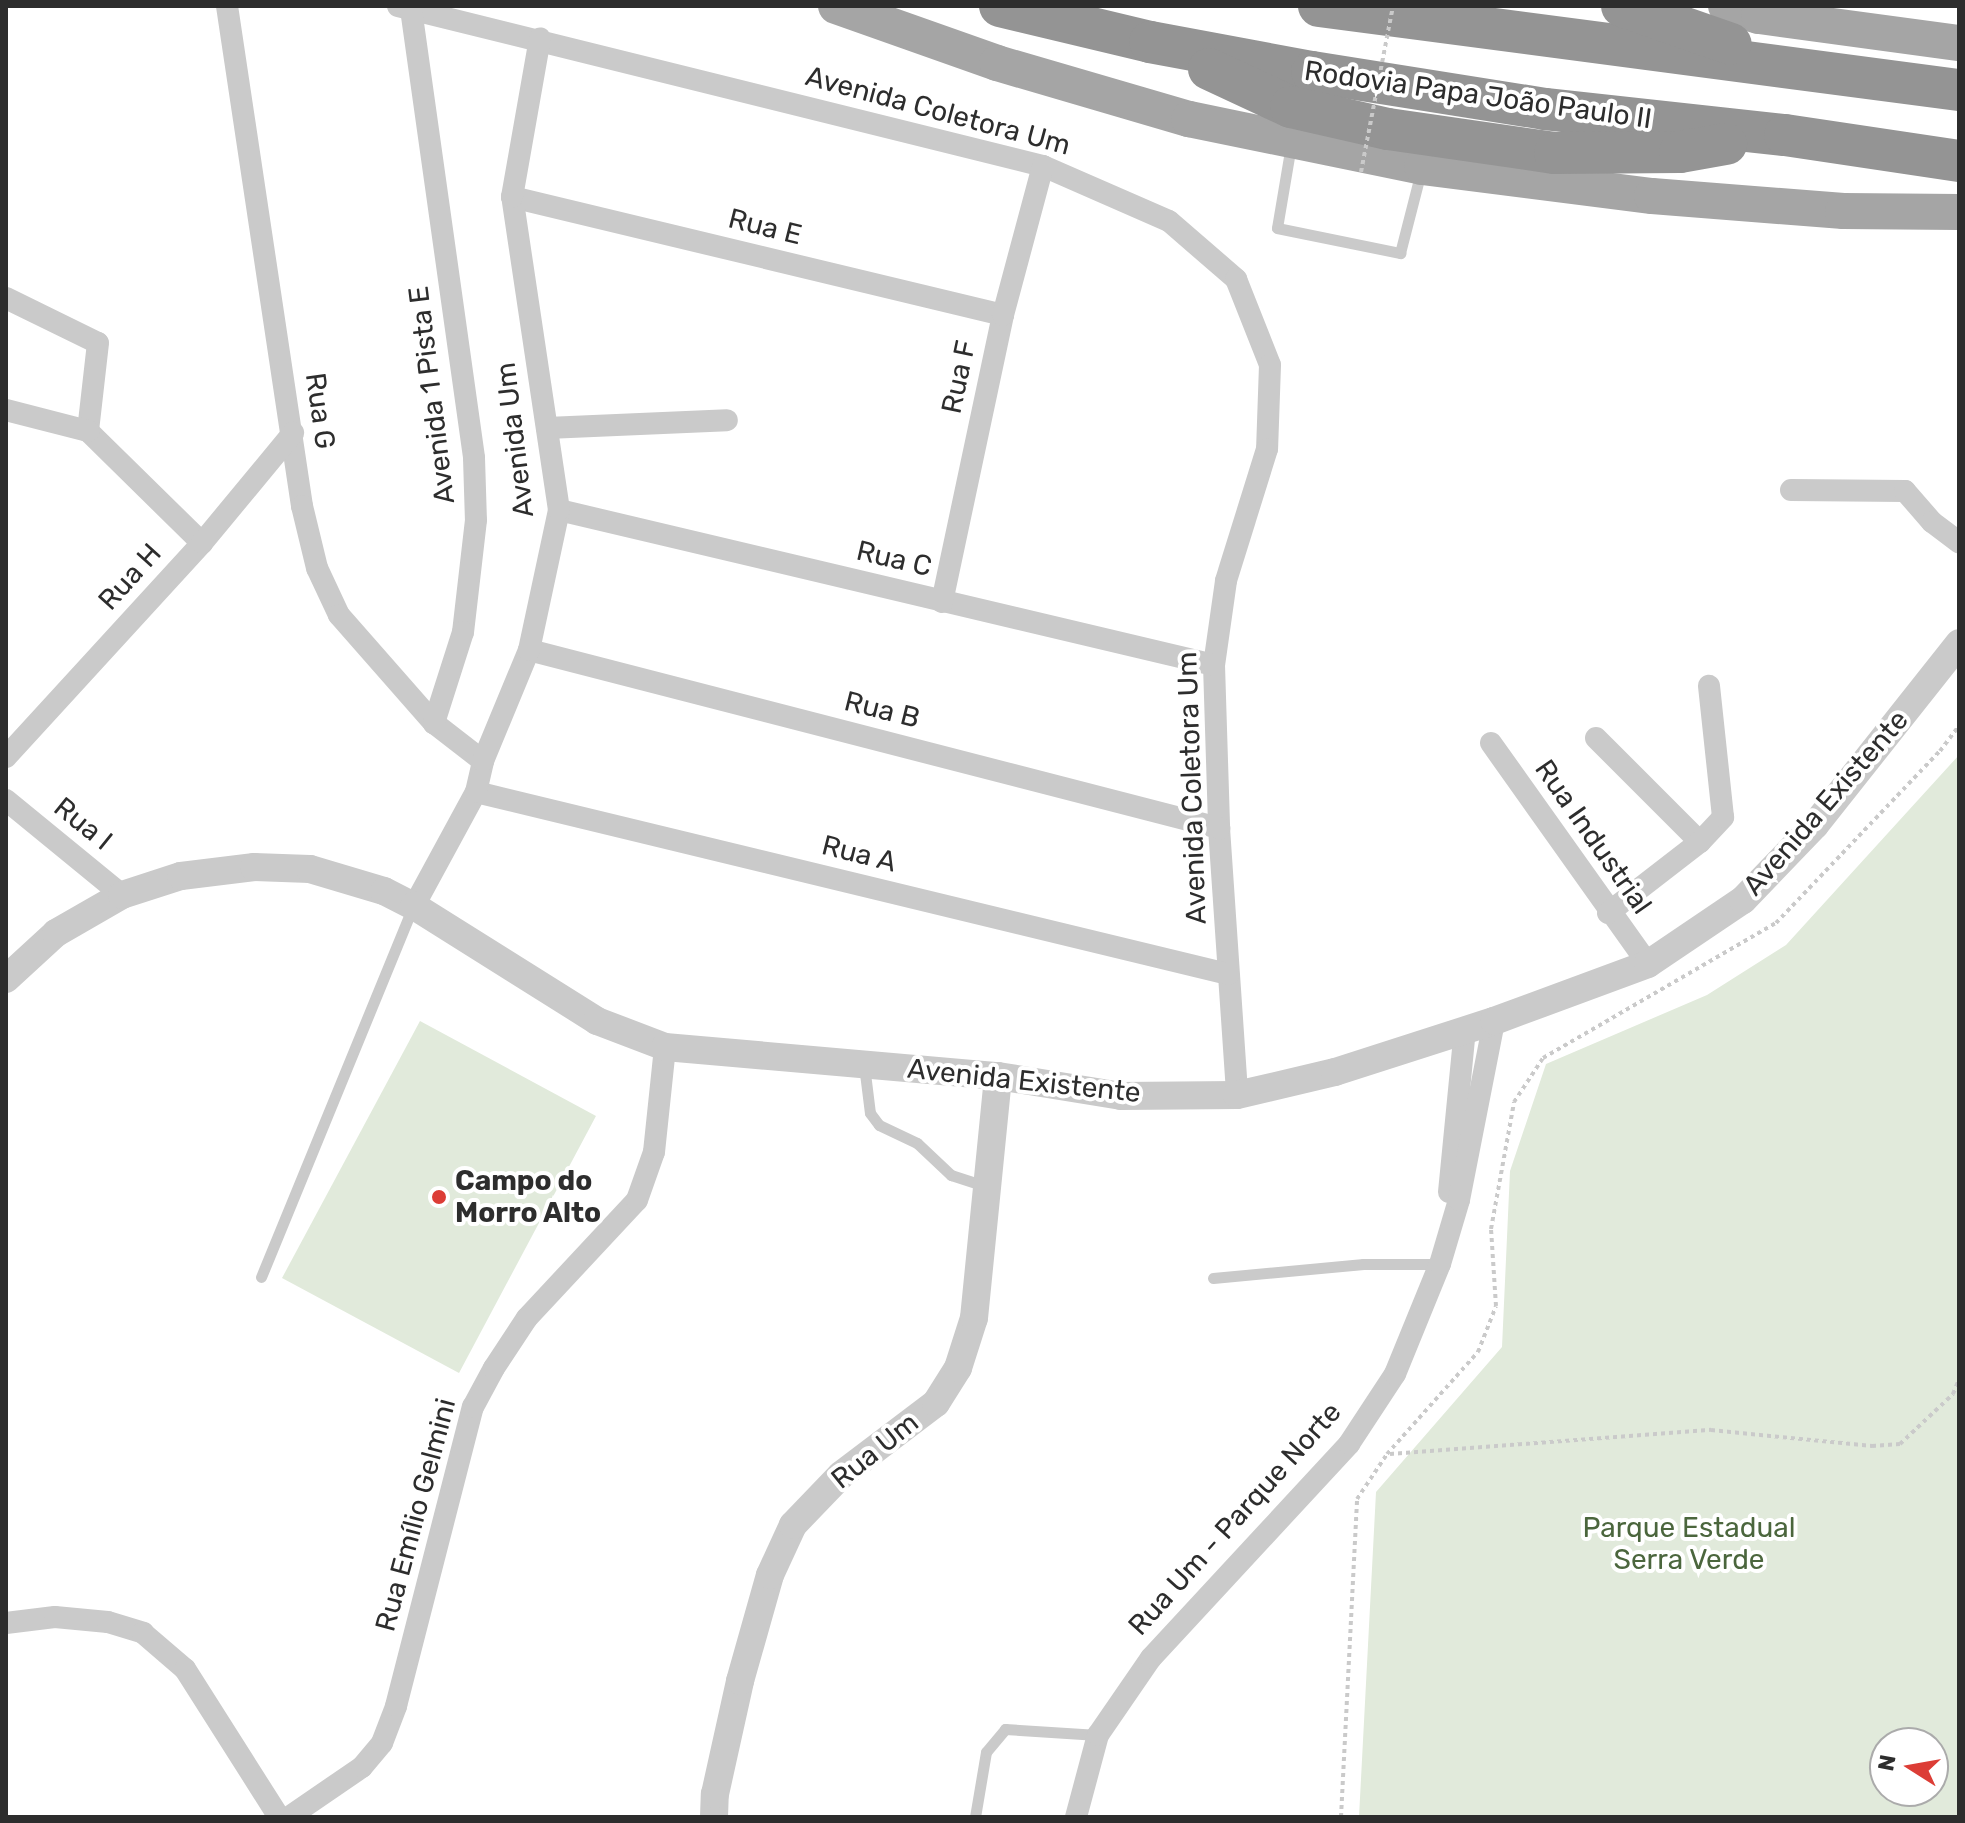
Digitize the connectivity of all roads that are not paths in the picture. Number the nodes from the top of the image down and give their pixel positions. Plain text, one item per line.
1 (227, 6) edge
2 (836, 6) edge
3 (1000, 6) edge
4 (1319, 6) edge
5 (1622, 6) edge
6 (1726, 6) edge
7 (404, 8) edge
8 (540, 38) junction
9 (1959, 43) edge
10 (1795, 70) junction
11 (1959, 90) edge
12 (1291, 140) junction
13 (1959, 161) edge
14 (1043, 166) junction
15 (1422, 167) junction
16 (512, 197) junction
17 (1959, 212) edge
18 (6, 298) edge
19 (1003, 315) junction
20 (6, 410) edge
21 (727, 420) dead end
22 (547, 428) junction
23 (88, 431) junction
24 (293, 433) junction
25 (1791, 490) dead end
26 (559, 510) junction
27 (1959, 542) edge
28 (202, 543) junction
29 (942, 602) junction
30 (1959, 643) edge
31 (529, 650) junction
32 (1214, 665) junction
33 (1709, 686) dead end
34 (434, 723) junction
35 (1596, 738) dead end
36 (1491, 743) dead end
37 (6, 757) edge
38 (483, 761) junction
39 (476, 792) junction
40 (6, 800) edge
41 (1219, 828) junction
42 (1700, 842) junction
43 (122, 895) junction
44 (414, 906) junction
45 (1608, 913) junction
46 (1648, 964) junction
47 (1228, 974) junction
48 (6, 979) edge
49 (1494, 1021) junction
50 (1465, 1028) junction
51 (665, 1047) junction
52 (864, 1065) junction
53 (998, 1076) junction
54 (1237, 1095) junction
55 (988, 1187) junction
56 (1452, 1213) junction
57 (1440, 1264) junction
58 (261, 1277) dead end
59 (1213, 1278) dead end
60 (6, 1623) edge
61 (1098, 1735) junction
62 (279, 1817) edge
63 (289, 1817) edge
64 (714, 1817) edge
65 (975, 1817) edge
66 (1076, 1817) edge

1 - 24 street, Rua G
2 - 12 main road
3 - 13 highway, Rodovia Papa João Paulo II
4 - 10 highway
5 - 10 highway
6 - 9 main road
7 - 8 street, Avenida Coletora Um
7 - 34 street, Avenida 1 Pista E
8 - 14 street, Avenida Coletora Um
8 - 16 street, Avenida Um
10 - 11 highway
12 - 15 main road
12 - 15 lane
14 - 19 street, Rua F
14 - 32 street, Avenida Coletora Um
15 - 17 main road
16 - 19 street, Rua E
16 - 22 street, Avenida Um
18 - 23 street
19 - 29 street, Rua F
20 - 23 street
21 - 22 street
22 - 26 street, Avenida Um
23 - 28 street
24 - 28 street, Rua H
24 - 34 street, Rua G
25 - 27 street
26 - 29 street, Rua C
26 - 31 street, Avenida Um
28 - 37 street, Rua H
29 - 32 street, Rua C
30 - 46 street, Avenida Existente
31 - 38 street, Avenida Um
31 - 41 street, Rua B
32 - 41 street, Avenida Coletora Um
33 - 42 street
34 - 38 street, Rua G
35 - 42 street
36 - 45 street, Rua Industrial
38 - 39 street, Avenida Um
39 - 44 street, Avenida Um
39 - 47 street, Rua A
40 - 43 street, Rua I
41 - 47 street, Avenida Coletora Um
42 - 45 street
43 - 44 street, Avenida Existente
43 - 48 street, Avenida Existente
44 - 51 street, Avenida Existente
44 - 58 lane
45 - 46 street, Rua Industrial
46 - 49 street, Avenida Existente
47 - 54 street, Avenida Coletora Um
49 - 50 street, Avenida Existente
49 - 56 street, Rua Um - Parque Norte
50 - 54 street, Avenida Existente
50 - 56 street, Rua Um - Parque Norte
51 - 52 street, Avenida Existente
51 - 63 street, Rua Emílio Gelmini
52 - 53 street, Avenida Existente
52 - 55 lane
53 - 54 street, Avenida Existente
53 - 55 street, Rua Um
55 - 64 street, Rua Um
56 - 57 street, Rua Um - Parque Norte
57 - 59 lane
57 - 61 street, Rua Um - Parque Norte
60 - 62 street
61 - 65 lane
61 - 66 street, Rua Um - Parque Norte

